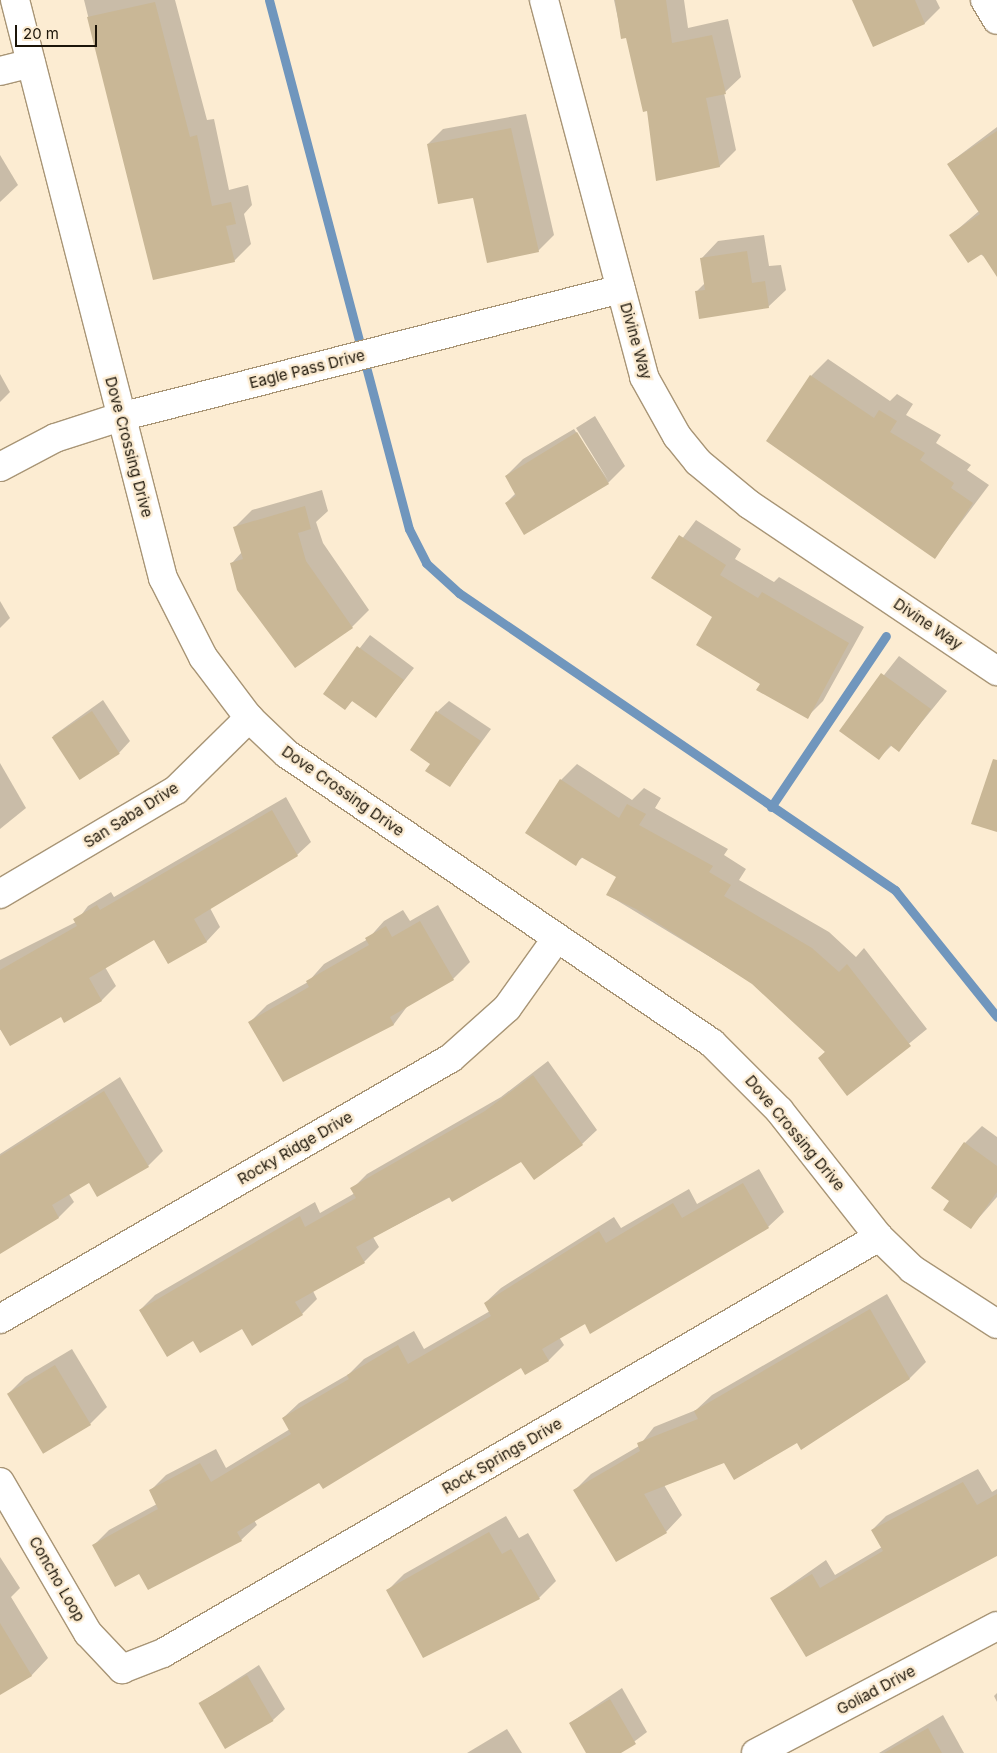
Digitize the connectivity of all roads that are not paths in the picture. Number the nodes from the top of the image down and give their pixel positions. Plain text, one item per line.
1 (15, 0) edge
2 (544, 0) edge
3 (985, 0) edge
4 (997, 20) edge
5 (31, 63) junction
6 (0, 71) edge
7 (621, 289) junction
8 (120, 417) junction
9 (0, 467) edge
10 (997, 671) edge
11 (249, 718) junction
12 (0, 894) edge
13 (557, 938) junction
14 (879, 1237) junction
15 (0, 1319) edge
16 (997, 1324) edge
17 (0, 1482) edge
18 (997, 1626) edge
19 (122, 1669) joint
20 (756, 1753) edge

1 - 5 street, Dove Crossing Drive
2 - 7 street, Divine Way
3 - 4 street
5 - 6 street
5 - 8 street, Dove Crossing Drive
7 - 8 street, Eagle Pass Drive
7 - 10 street, Divine Way
8 - 9 street, Eagle Pass Drive
8 - 11 street, Dove Crossing Drive
11 - 12 street, San Saba Drive
11 - 13 street, Dove Crossing Drive
13 - 14 street, Dove Crossing Drive
13 - 15 street, Rocky Ridge Drive
14 - 16 street, Dove Crossing Drive
14 - 19 street, Rock Springs Drive
17 - 19 street, Concho Loop
18 - 20 street, Goliad Drive

